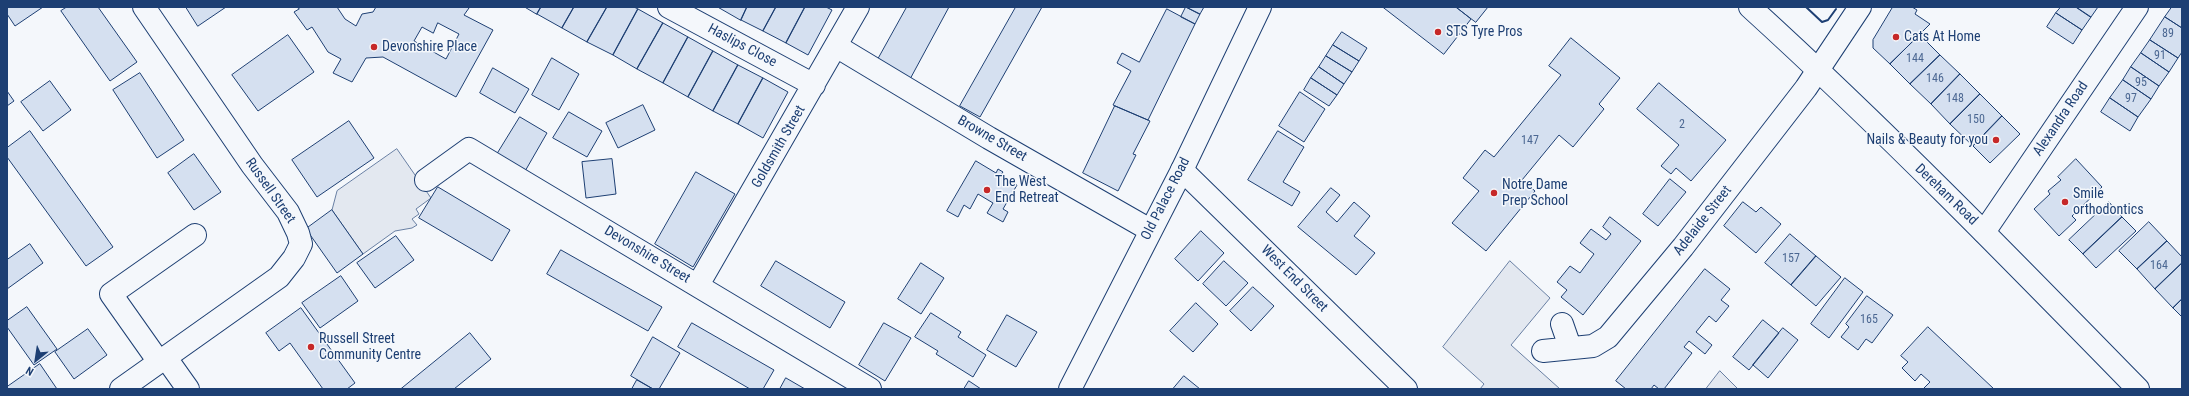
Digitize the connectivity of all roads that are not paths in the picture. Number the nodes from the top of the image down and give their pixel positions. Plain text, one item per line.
1 (144, 7) edge
2 (669, 7) edge
3 (858, 7) edge
4 (1260, 7) edge
5 (1750, 7) edge
6 (1860, 7) edge
7 (2137, 7) edge
8 (836, 46) junction
9 (1818, 69) junction
10 (814, 85) junction
11 (1182, 170) junction
12 (426, 180) dead end
13 (1150, 230) junction
14 (1984, 232) junction
15 (195, 235) dead end
16 (698, 285) junction
17 (1562, 324) dead end
18 (1570, 347) junction
19 (1544, 351) dead end
20 (163, 360) junction
21 (2129, 386) edge
22 (121, 389) edge
23 (188, 389) edge
24 (870, 389) edge
25 (1070, 389) edge
26 (1406, 389) edge

1 - 20 street, Russell Street
2 - 10 street, Haslips Close
3 - 8 street, Goldsmith Street
4 - 11 street, Old Palace Road
5 - 9 street, Dereham Road
6 - 9 street, Adelaide Street
7 - 14 street, Alexandra Road
8 - 10 street, Goldsmith Street
8 - 13 street, Browne Street
9 - 14 street, Dereham Road
9 - 18 street, Adelaide Street
10 - 16 street, Goldsmith Street
11 - 13 street, Old Palace Road
11 - 26 street, West End Street
12 - 16 street, Devonshire Street
13 - 25 street, Old Palace Road
14 - 21 street, Dereham Road
15 - 20 street
16 - 24 street, Devonshire Street
17 - 18 street
18 - 19 street, Adelaide Street
20 - 22 street, Russell Street
20 - 23 street

